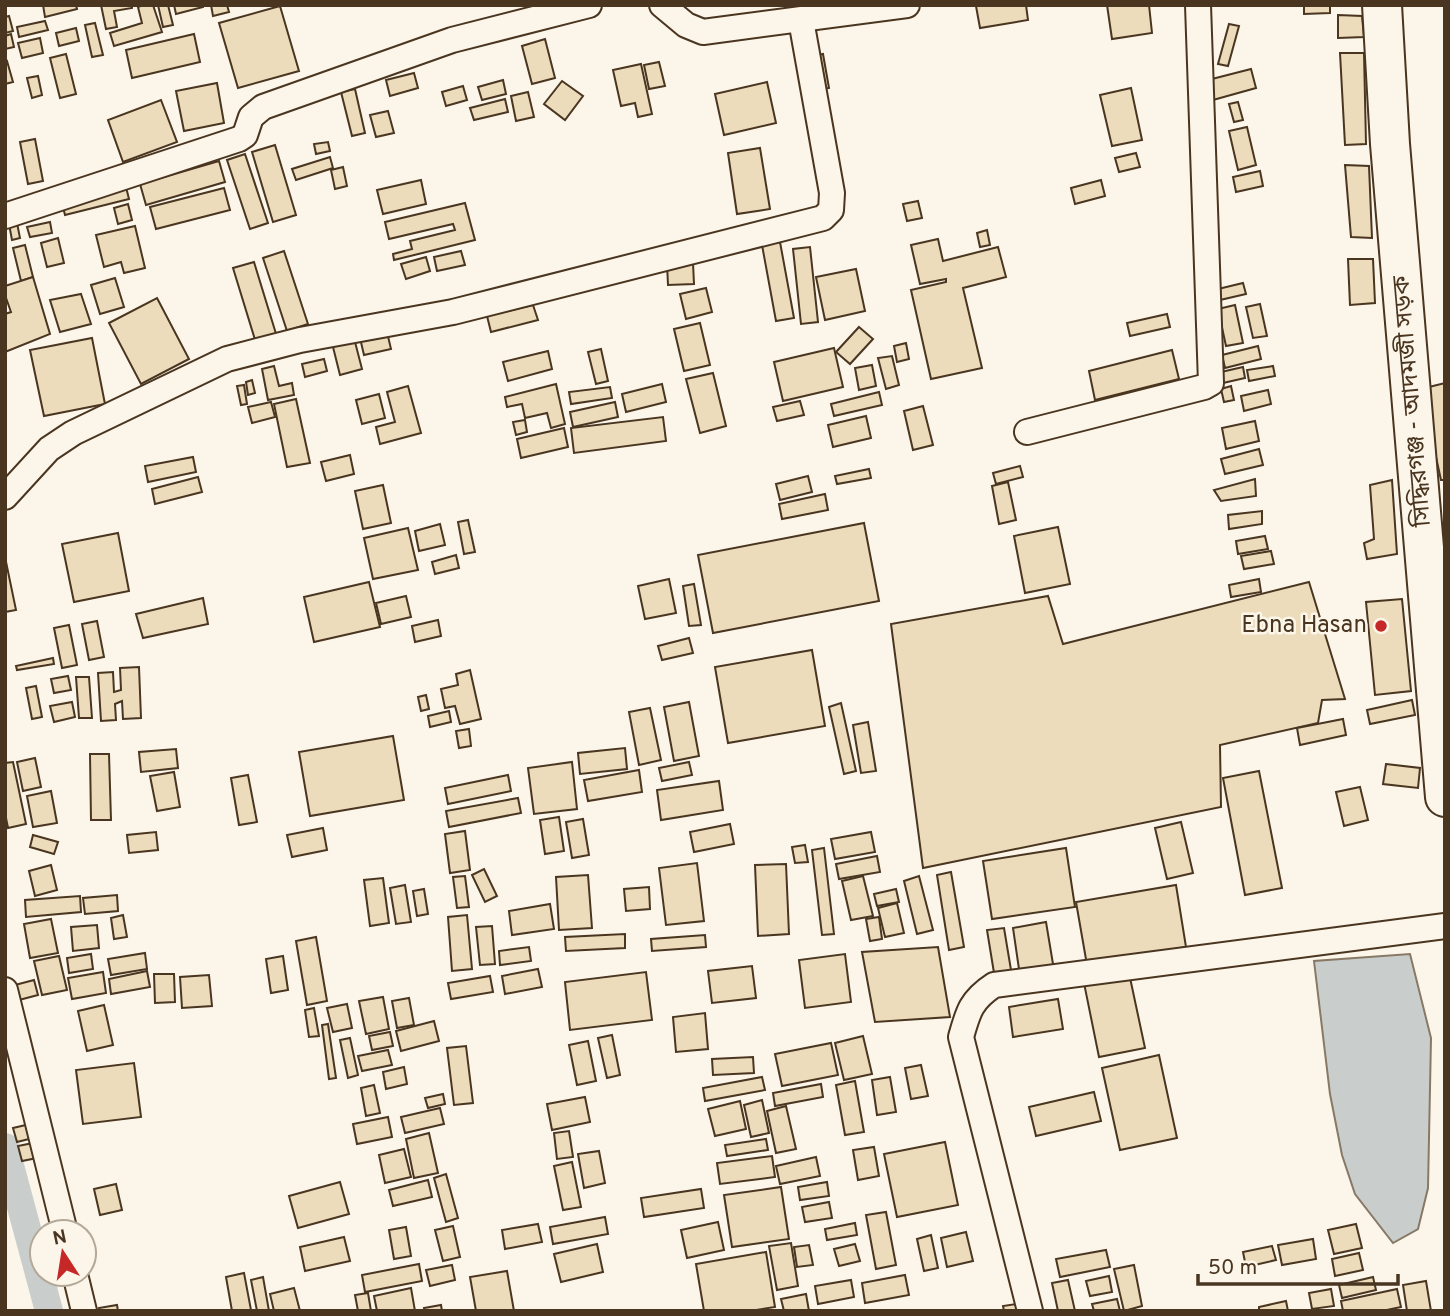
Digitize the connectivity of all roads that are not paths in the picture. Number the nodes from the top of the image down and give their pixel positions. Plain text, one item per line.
1 (589, 5) edge
2 (662, 5) edge
3 (906, 5) edge
4 (1198, 5) edge
5 (1382, 5) edge
6 (801, 20) junction
7 (5, 216) edge
8 (1027, 432) dead end
9 (5, 497) edge
10 (1445, 797) edge
11 (1445, 926) edge
12 (5, 990) edge
13 (62, 1218) edge
14 (79, 1288) edge
15 (85, 1311) edge
16 (1030, 1311) edge

1 - 7 street
2 - 6 street
3 - 6 street
4 - 8 street
5 - 10 main road, সিদ্ধিরগঞ্জ - আদমজী সড়ক
6 - 9 street
11 - 16 street
12 - 13 street
14 - 15 street

